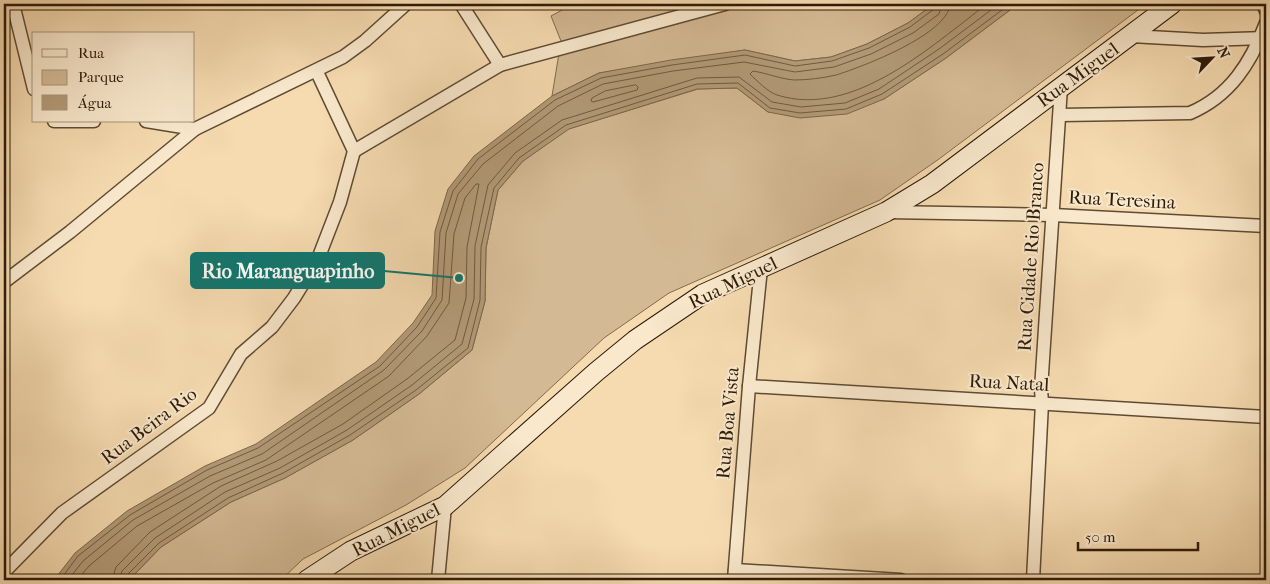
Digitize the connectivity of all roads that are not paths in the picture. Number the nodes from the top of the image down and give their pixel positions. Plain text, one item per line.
1 (13, 4) edge
2 (406, 4) edge
3 (461, 4) edge
4 (725, 4) edge
5 (1172, 4) edge
6 (1263, 4) edge
7 (1266, 11) edge
8 (1266, 23) edge
9 (1131, 36) junction
10 (1263, 38) edge
11 (500, 65) junction
12 (317, 72) junction
13 (32, 81) edge
14 (1061, 87) junction
15 (1060, 115) junction
16 (152, 122) edge
17 (195, 129) junction
18 (354, 151) junction
19 (886, 212) junction
20 (1053, 215) junction
21 (1266, 226) edge
22 (761, 268) junction
23 (4, 282) edge
24 (749, 386) junction
25 (1042, 403) junction
26 (1266, 417) edge
27 (445, 506) junction
28 (4, 572) edge
29 (735, 575) edge
30 (307, 580) edge
31 (438, 580) edge
32 (901, 580) edge
33 (1033, 580) edge

1 - 13 street
2 - 12 street
3 - 11 street
4 - 11 street
5 - 9 main road, Rua Miguel
6 - 7 street
8 - 10 street
9 - 10 street
9 - 14 main road, Rua Miguel
10 - 15 street
11 - 18 street
12 - 17 street
12 - 18 street
14 - 15 street, Rua Cidade Rio Branco
14 - 19 main road, Rua Miguel
15 - 20 street, Rua Cidade Rio Branco
16 - 17 street
17 - 23 street
18 - 28 street, Rua Beira Rio
19 - 20 street, Rua Teresina
19 - 22 main road, Rua Miguel
20 - 21 street, Rua Teresina
20 - 25 street, Rua Cidade Rio Branco
22 - 24 street, Rua Boa Vista
22 - 27 main road, Rua Miguel
24 - 25 street, Rua Natal
24 - 29 street, Rua Boa Vista
25 - 26 street, Rua Natal
25 - 33 street, Rua Cidade Rio Branco
27 - 30 main road, Rua Miguel
27 - 31 street
29 - 32 street

